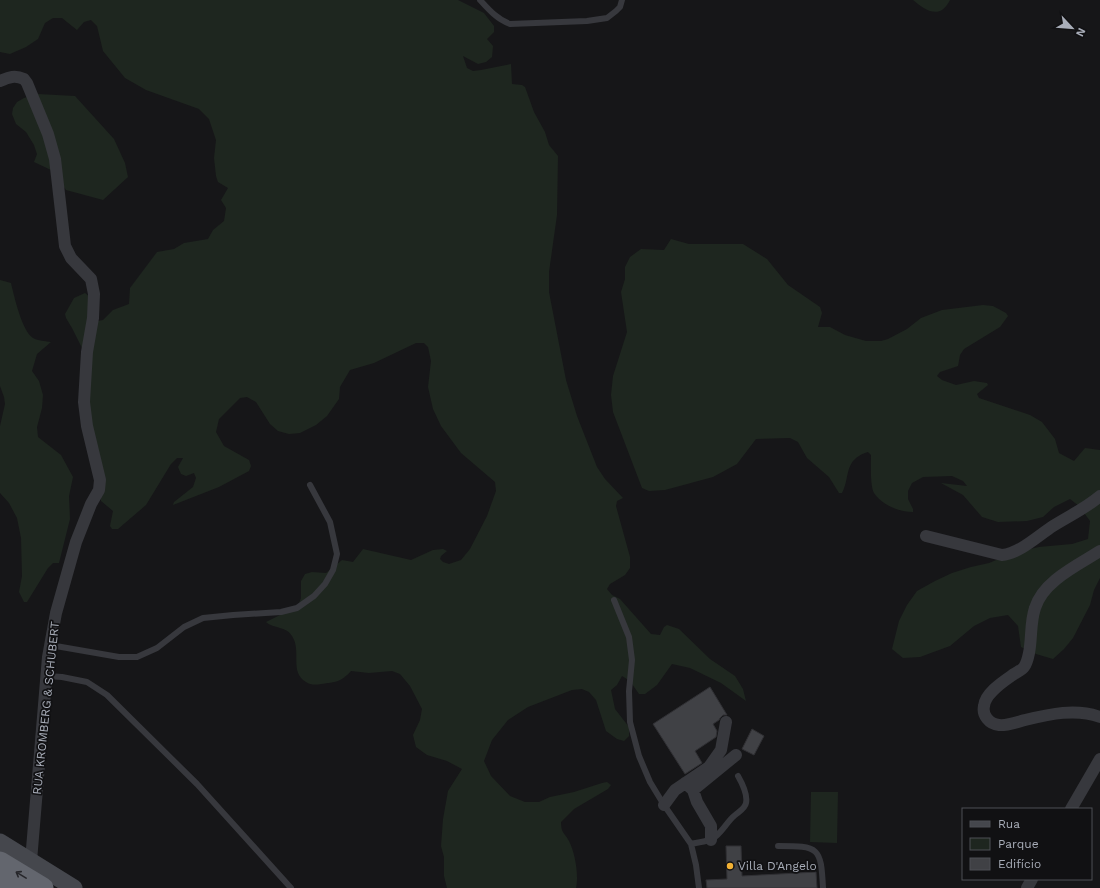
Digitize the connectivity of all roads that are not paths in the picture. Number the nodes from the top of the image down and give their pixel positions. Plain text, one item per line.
1 (480, 0) edge
2 (622, 0) edge
3 (0, 81) edge
4 (310, 484) dead end
5 (1100, 496) edge
6 (926, 536) dead end
7 (1100, 551) edge
8 (614, 600) dead end
9 (50, 645) junction
10 (47, 676) junction
11 (1100, 717) edge
12 (726, 722) dead end
13 (736, 755) dead end
14 (1100, 759) edge
15 (738, 776) dead end
16 (689, 787) junction
17 (664, 805) junction
18 (1072, 808) edge
19 (711, 840) junction
20 (0, 842) edge
21 (691, 844) junction
22 (778, 846) dead end
23 (31, 861) junction
24 (0, 862) edge
25 (0, 880) edge
26 (13, 888) edge
27 (43, 888) edge
28 (74, 888) edge
29 (291, 888) edge
30 (699, 888) edge
31 (823, 888) edge

1 - 2 lane
3 - 9 street, RUA KROMBERG & SCHUBERT
4 - 9 lane
5 - 6 street
7 - 11 street
8 - 17 lane
9 - 10 street, RUA KROMBERG & SCHUBERT
10 - 23 street, RUA KROMBERG & SCHUBERT
10 - 29 lane
12 - 16 street
13 - 16 street
14 - 18 street
15 - 19 lane
16 - 17 street
16 - 19 street
17 - 21 lane
19 - 21 lane
20 - 23 street
21 - 30 lane
22 - 31 lane
23 - 28 street
27 -> 24 highway
25 - 26 highway

